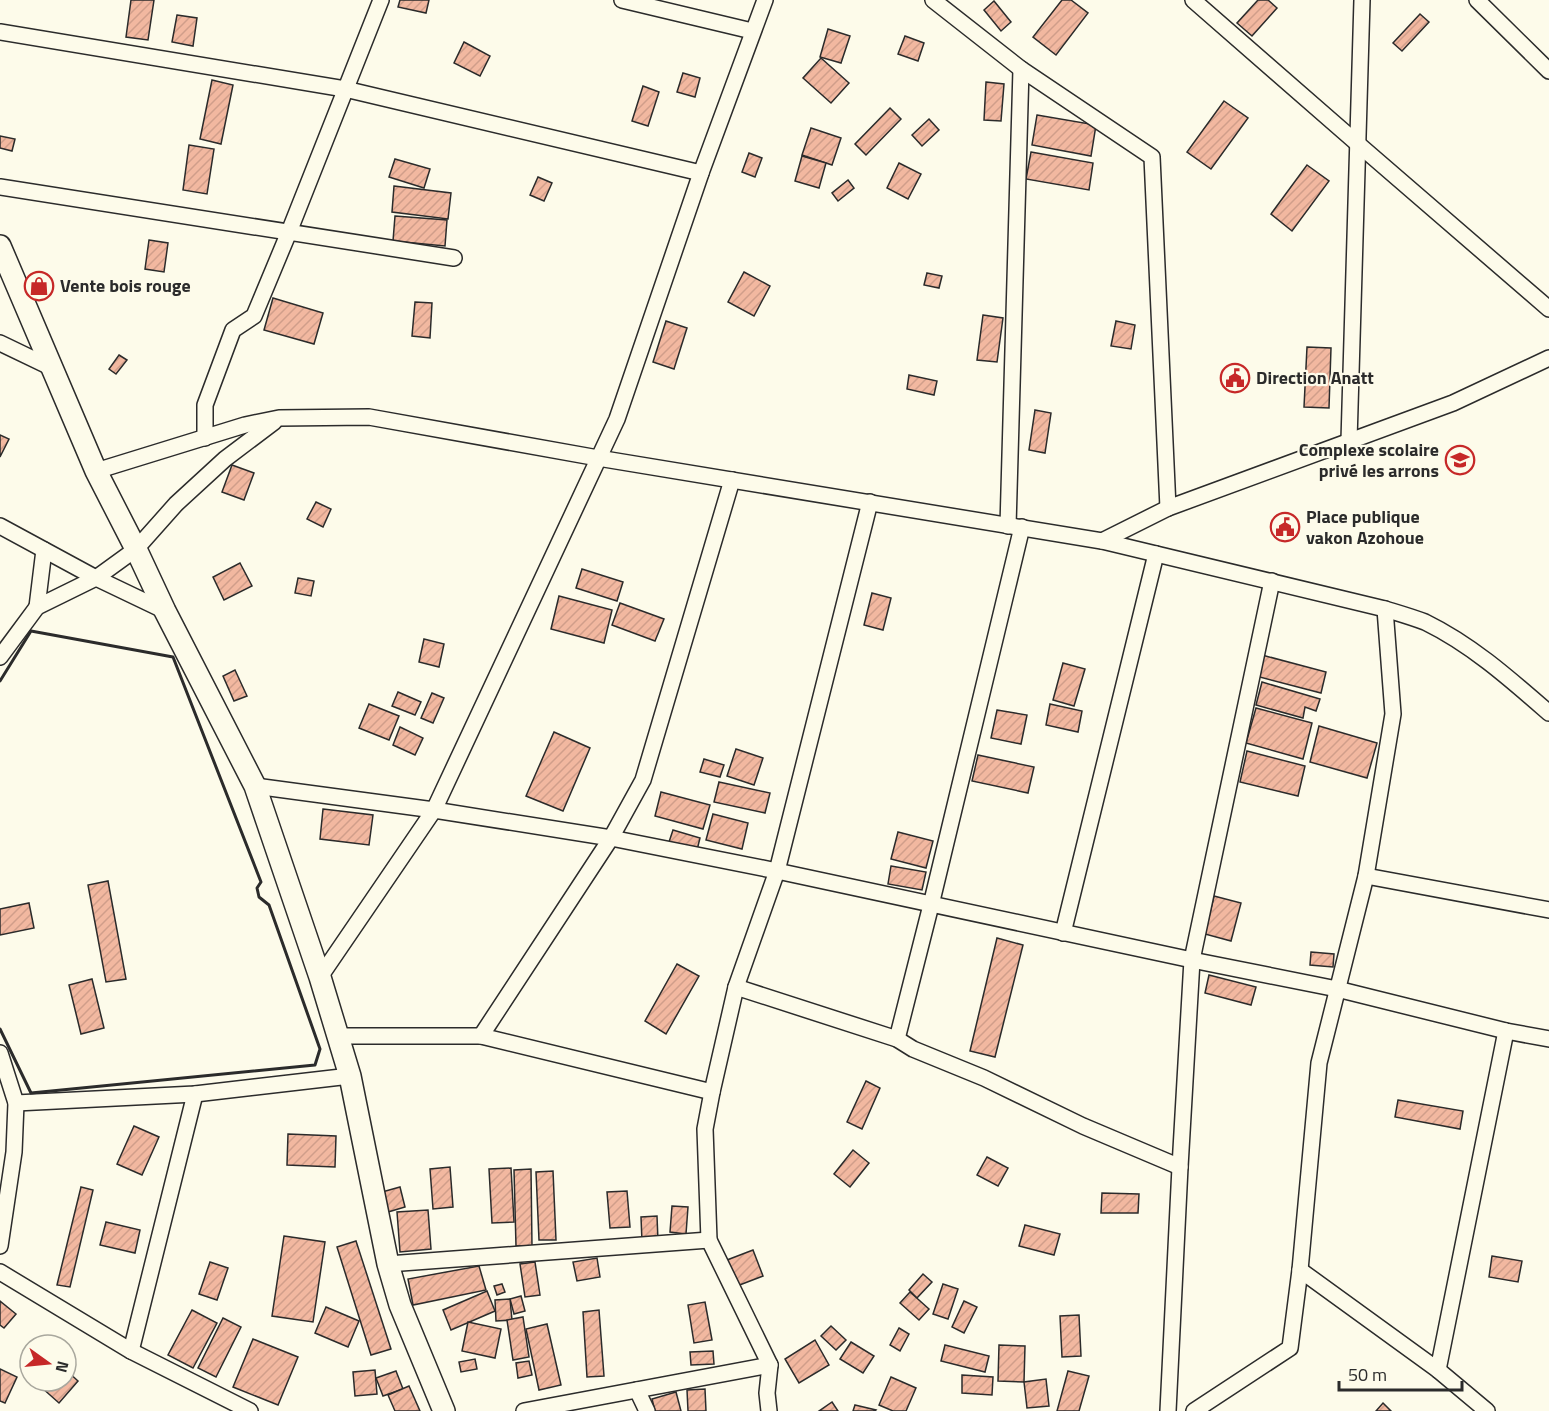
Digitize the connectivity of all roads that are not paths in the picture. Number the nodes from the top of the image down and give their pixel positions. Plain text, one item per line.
1 (381, 0) edge
2 (622, 0) edge
3 (765, 0) edge
4 (933, 0) edge
5 (1193, 0) edge
6 (1362, 0) edge
7 (1477, 0) edge
8 (752, 30) junction
9 (0, 32) edge
10 (1021, 69) junction
11 (1549, 71) edge
12 (345, 89) junction
13 (1358, 144) junction
14 (701, 173) junction
15 (0, 187) edge
16 (289, 232) junction
17 (0, 246) edge
18 (454, 258) dead end
19 (1549, 309) edge
20 (0, 343) edge
21 (1549, 358) edge
22 (52, 368) junction
23 (279, 418) junction
24 (206, 438) junction
25 (1349, 441) junction
26 (598, 458) junction
27 (96, 471) junction
28 (732, 480) junction
29 (870, 502) junction
30 (1168, 508) junction
31 (0, 526) edge
32 (1015, 527) junction
33 (1102, 540) junction
34 (136, 549) junction
35 (44, 550) junction
36 (1156, 554) junction
37 (96, 578) junction
38 (1272, 581) junction
39 (37, 608) junction
40 (1385, 609) junction
41 (165, 611) junction
42 (0, 657) edge
43 (1549, 713) edge
44 (255, 786) junction
45 (434, 810) junction
46 (611, 838) junction
47 (777, 871) junction
48 (1366, 876) junction
49 (931, 905) junction
50 (1549, 910) edge
51 (1063, 933) junction
52 (1192, 960) junction
53 (320, 977) junction
54 (736, 987) junction
55 (1337, 989) junction
56 (1506, 1031) junction
57 (338, 1036) junction
58 (481, 1036) junction
59 (1549, 1039) edge
60 (897, 1040) junction
61 (0, 1053) edge
62 (350, 1076) junction
63 (712, 1092) junction
64 (195, 1094) junction
65 (15, 1103) junction
66 (1180, 1167) junction
67 (709, 1240) junction
68 (0, 1246) edge
69 (388, 1264) junction
70 (1300, 1270) junction
71 (0, 1272) edge
72 (131, 1351) junction
73 (770, 1365) junction
74 (1438, 1370) junction
75 (637, 1390) junction
76 (250, 1411) edge
77 (444, 1411) edge
78 (524, 1411) edge
79 (647, 1411) edge
80 (769, 1411) edge
81 (1168, 1411) edge
82 (1194, 1411) edge
83 (1487, 1411) edge

1 - 12 street
2 - 8 street
3 - 8 street
4 - 10 street
5 - 13 street
6 - 13 street
7 - 11 street
8 - 14 street
9 - 12 street
10 - 30 street
10 - 32 street
12 - 14 street
12 - 16 street
13 - 19 street
13 - 25 street
14 - 26 street
15 - 16 street
16 - 18 street
16 - 24 street
17 - 22 main road
20 - 22 street
21 - 25 street
22 - 27 main road
23 - 24 street
23 - 26 street
23 - 34 street
24 - 27 street
25 - 30 street
26 - 28 street
26 - 45 street
27 - 34 main road
28 - 29 street
28 - 46 street
29 - 32 street
29 - 47 street
30 - 33 street
31 - 35 street
32 - 33 street
32 - 49 street
33 - 36 street
34 - 37 street
34 - 41 main road
35 - 37 street
35 - 39 street
36 - 38 street
36 - 51 street
37 - 39 street
37 - 41 street
38 - 40 street
38 - 52 street
39 - 42 street
40 - 43 street
40 - 48 street
41 - 44 main road
44 - 45 street
44 - 53 main road
45 - 46 street
45 - 53 street
46 - 47 street
46 - 58 street
47 - 49 street
47 - 54 street
48 - 50 street
48 - 55 street
49 - 51 street
49 - 60 street
51 - 52 street
52 - 55 street
52 - 66 street
53 - 57 main road
54 - 60 street
54 - 63 street
55 - 56 street
55 - 70 street
56 - 59 street
56 - 74 street
57 - 58 street
57 - 62 main road
58 - 63 street
60 - 66 street
61 - 65 street
62 - 64 street
62 - 69 main road
63 - 67 street
64 - 65 street
64 - 72 street
65 - 68 street
66 - 81 street
67 - 69 street
67 - 73 street
69 - 77 main road
70 - 74 street
70 - 82 street
71 - 72 street
72 - 76 street
73 - 75 street
73 - 80 street
74 - 83 street
75 - 78 street
75 - 79 street

